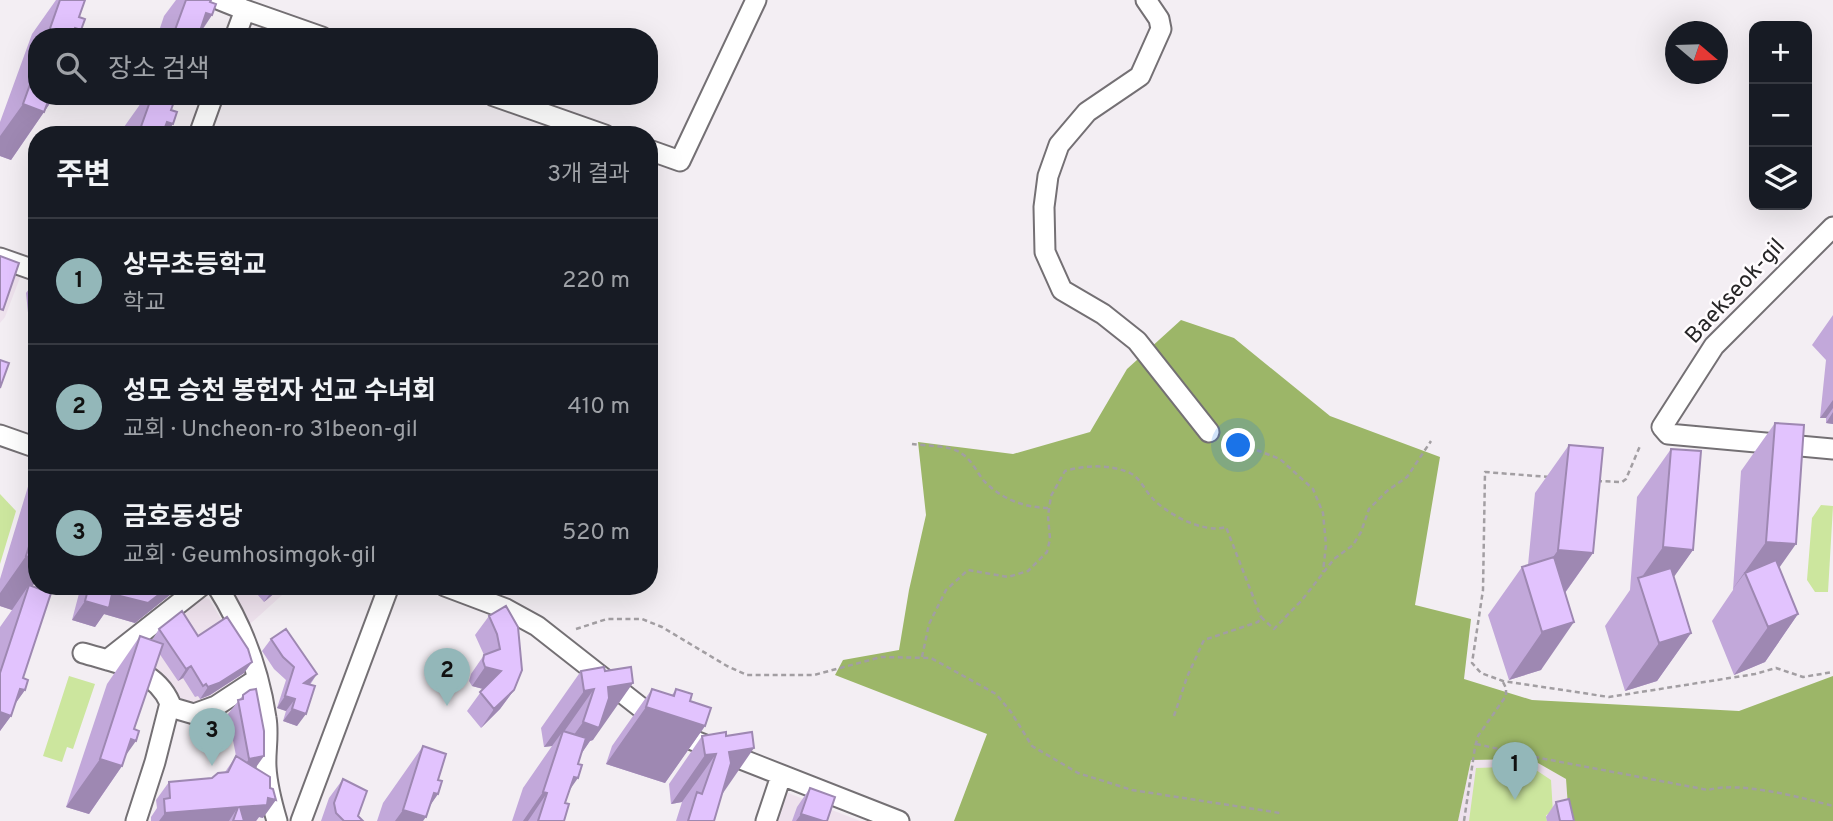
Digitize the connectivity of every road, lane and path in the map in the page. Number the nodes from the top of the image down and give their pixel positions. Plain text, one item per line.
1 (220, 0) edge
2 (757, 0) edge
3 (1146, 0) edge
4 (245, 10) junction
5 (238, 28) edge
6 (296, 28) edge
7 (210, 105) edge
8 (520, 105) edge
9 (202, 126) edge
10 (579, 126) edge
11 (658, 153) edge
12 (1833, 227) edge
13 (0, 258) edge
14 (28, 268) edge
15 (1209, 432) dead end
16 (0, 435) edge
17 (1431, 441) dead end
18 (912, 444) dead end
19 (28, 445) edge
20 (1640, 446) dead end
21 (1833, 449) edge
22 (1224, 454) dead end
23 (1553, 477) dead end
24 (1591, 481) edge
25 (1050, 508) junction
26 (1322, 572) junction
27 (190, 595) edge
28 (222, 595) edge
29 (386, 595) edge
30 (469, 595) edge
31 (1261, 617) junction
32 (576, 629) dead end
33 (83, 653) dead end
34 (922, 657) junction
35 (107, 660) junction
36 (1833, 672) edge
37 (257, 679) junction
38 (1503, 681) junction
39 (170, 707) junction
40 (1174, 716) dead end
41 (1476, 744) junction
42 (781, 776) junction
43 (1833, 806) edge
44 (1280, 813) dead end
45 (136, 821) edge
46 (277, 821) edge
47 (301, 821) edge
48 (766, 821) edge
49 (899, 821) edge
50 (1464, 821) edge

1 - 4 street
2 - 11 street
3 - 15 street
4 - 5 street
4 - 6 street
7 - 9 street
8 - 10 street
12 - 21 street, Baekseok-gil
13 - 14 street
16 - 19 street
17 - 26 path
18 - 25 path
20 - 24 path
22 - 26 path
23 - 38 path
25 - 31 path
25 - 34 path
26 - 31 path
27 - 35 street
28 - 37 street
29 - 47 street
30 - 42 street
31 - 40 path
32 - 34 path
33 - 35 street
34 - 44 path
35 - 39 street
36 - 38 path
37 - 39 street
37 - 46 street
38 - 41 path
39 - 45 street
41 - 43 path
41 - 50 path
42 - 48 street
42 - 49 street

